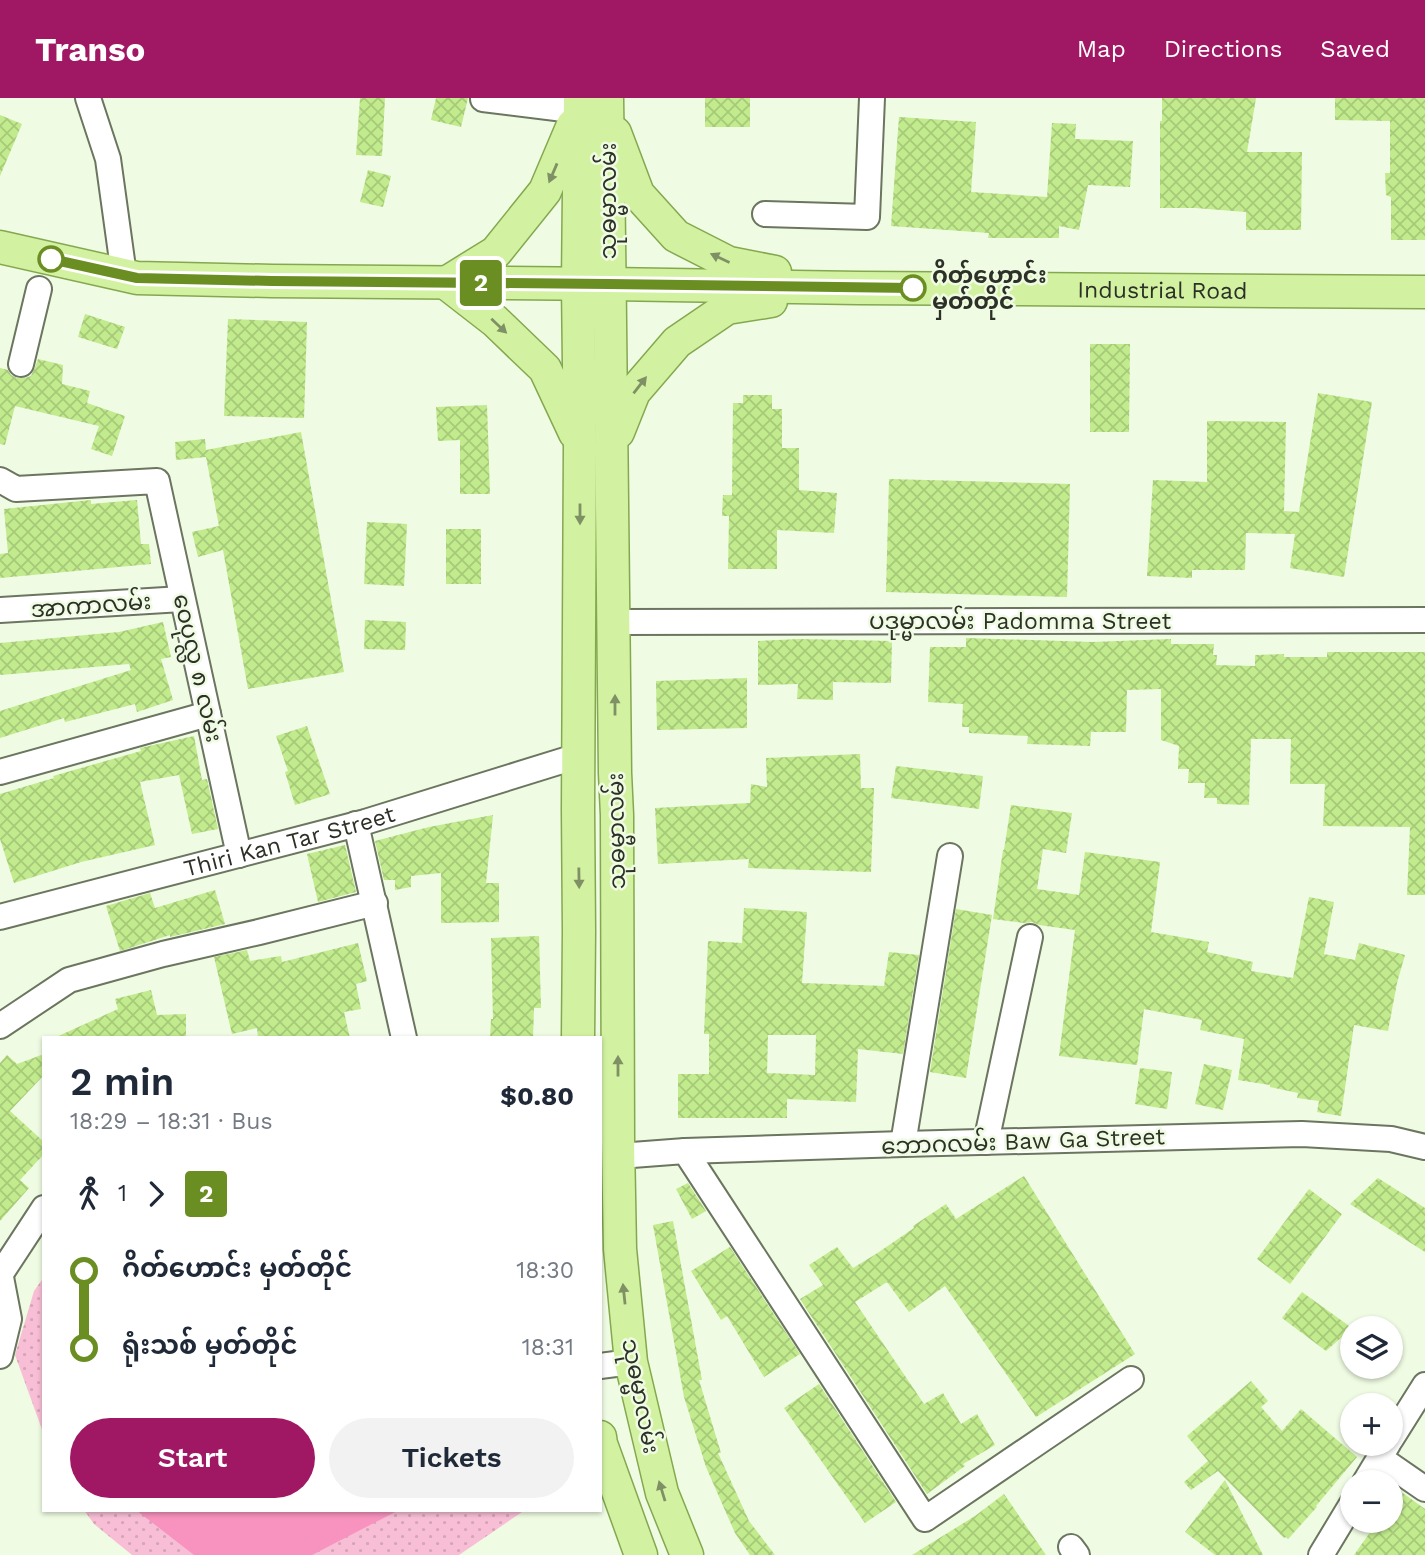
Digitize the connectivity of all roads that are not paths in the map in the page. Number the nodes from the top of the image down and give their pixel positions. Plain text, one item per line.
1 (88, 98) edge
2 (484, 98) edge
3 (872, 98) edge
4 (594, 105) edge
5 (765, 214) dead end
6 (0, 247) edge
7 (124, 275) junction
8 (446, 283) junction
9 (593, 284) junction
10 (859, 288) junction
11 (38, 289) dead end
12 (1425, 292) edge
13 (21, 365) dead end
14 (580, 446) junction
15 (613, 447) junction
16 (0, 480) edge
17 (183, 599) junction
18 (0, 610) edge
19 (1425, 620) edge
20 (614, 622) junction
21 (208, 714) junction
22 (578, 762) junction
23 (0, 772) edge
24 (356, 824) junction
25 (239, 855) junction
26 (950, 856) dead end
27 (375, 903) junction
28 (0, 917) edge
29 (1030, 937) dead end
30 (0, 1026) edge
31 (404, 1036) edge
32 (578, 1036) edge
33 (986, 1142) junction
34 (903, 1144) junction
35 (1425, 1147) edge
36 (685, 1152) junction
37 (619, 1156) junction
38 (42, 1211) edge
39 (0, 1273) edge
40 (0, 1356) edge
41 (631, 1362) junction
42 (602, 1366) edge
43 (1131, 1379) dead end
44 (1425, 1385) edge
45 (1403, 1420) edge
46 (602, 1447) edge
47 (1394, 1456) edge
48 (1425, 1489) edge
49 (1340, 1524) edge
50 (641, 1555) edge
51 (687, 1555) edge
52 (1321, 1555) edge

1 - 7 street
2 - 4 street
3 - 5 street
4 -> 8 main road
4 - 9 main road, သုဓမ္မာလမ်း
10 -> 4 main road
6 - 7 main road
7 - 8 main road
8 - 9 main road
8 -> 14 main road
9 - 10 main road
9 - 14 main road, သုဓမ္မာလမ်း
9 - 15 main road, သုဓမ္မာလမ်း
10 - 12 main road, Industrial Road
15 -> 10 main road
11 - 13 street
14 -> 22 main road, သုဓမ္မာလမ်း
15 - 20 main road, သုဓမ္မာလမ်း
16 - 17 street, ဝေပုလ္လ ၈ လမ်း
17 - 18 street, အာကာလမ်း
17 - 21 street, ဝေပုလ္လ ၈ လမ်း
19 - 20 street, ပဒုမ္မာလမ်း Padomma Street
37 -> 20 main road, သုဓမ္မာလမ်း
21 - 23 street
21 - 25 street, ဝေပုလ္လ ၈ လမ်း
22 - 24 street, Thiri Kan Tar Street
22 -> 32 main road, သုဓမ္မာလမ်း
24 - 25 street, Thiri Kan Tar Street
24 - 27 street
25 - 28 street, Thiri Kan Tar Street
26 - 34 street
27 - 30 street
27 - 31 street
29 - 33 street
33 - 34 street, ဘောဂလမ်း Baw Ga Street
33 - 35 street, ဘောဂလမ်း Baw Ga Street
34 - 36 street, ဘောဂလမ်း Baw Ga Street
36 - 37 street, ဘောဂလမ်း Baw Ga Street
36 - 43 street
41 -> 37 main road, သုဓမ္မာလမ်း
38 - 39 street
39 - 40 street
41 - 42 street
51 -> 41 main road, သုဓမ္မာလမ်း
44 - 45 street
46 - 50 main road, သုဓမ္မာလမ်း
47 - 48 street
49 - 52 street

